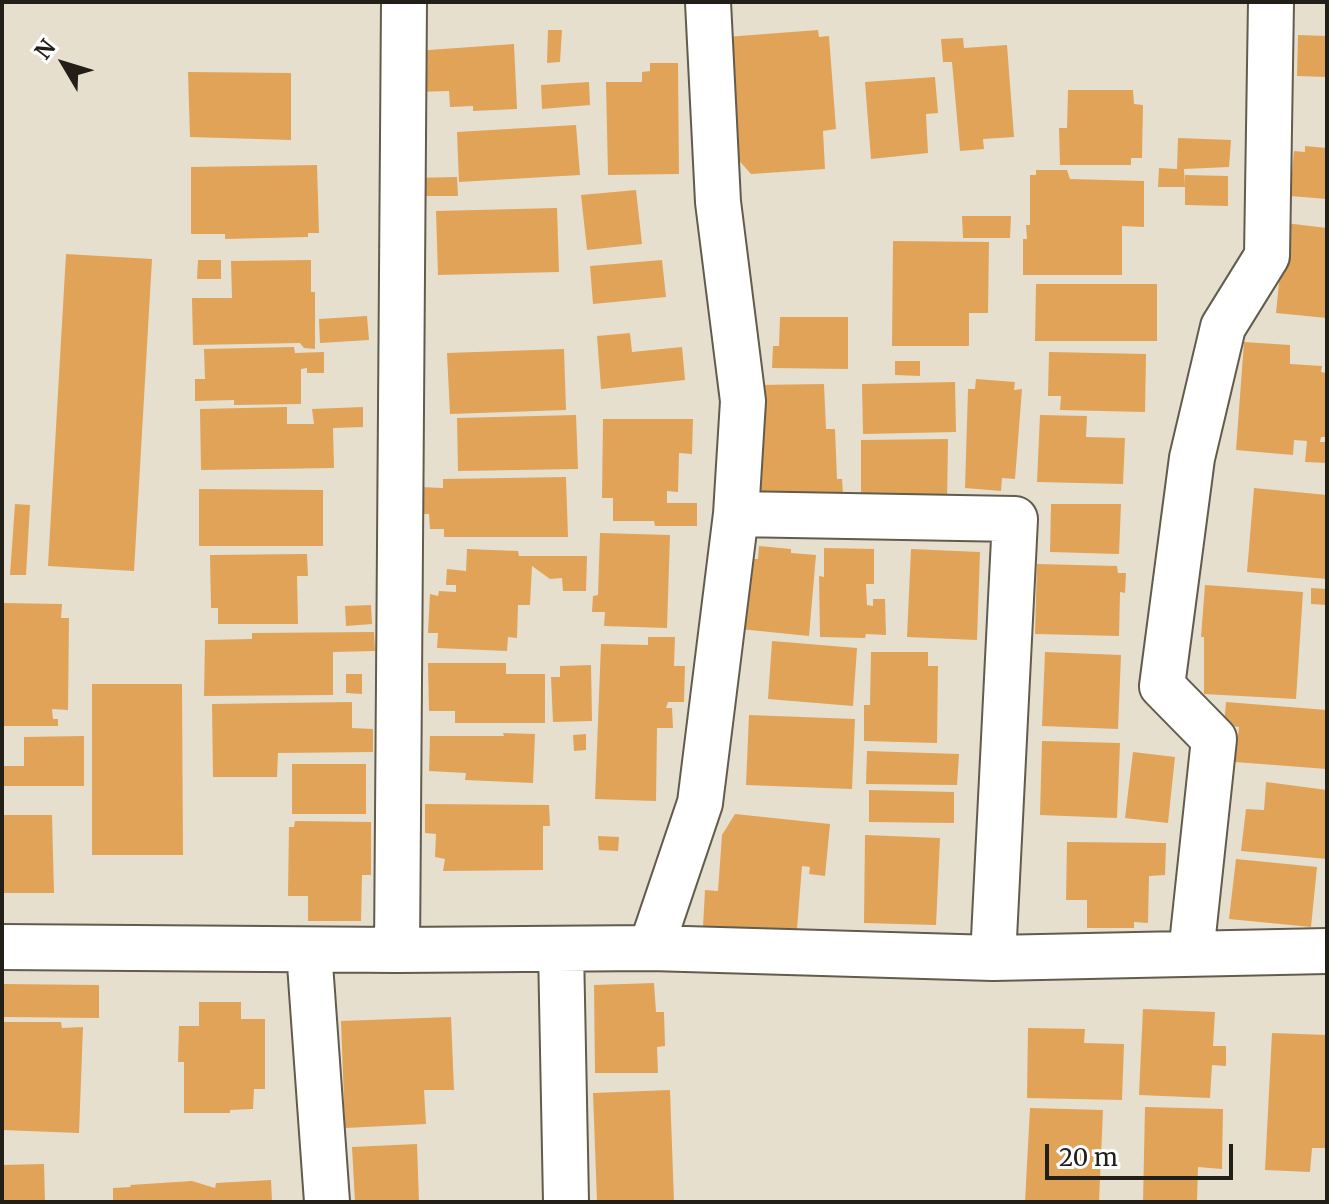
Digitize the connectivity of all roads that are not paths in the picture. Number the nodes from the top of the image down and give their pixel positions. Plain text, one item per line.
1 (404, 2) edge
2 (708, 2) edge
3 (1271, 2) edge
4 (736, 514) junction
5 (2, 947) edge
6 (651, 948) junction
7 (561, 949) junction
8 (309, 950) junction
9 (397, 950) junction
10 (1327, 951) edge
11 (1191, 954) junction
12 (993, 958) junction
13 (327, 1202) edge
14 (566, 1202) edge

1 - 9 street
2 - 4 street
3 - 11 street
4 - 6 street
4 - 12 street
5 - 8 street
6 - 7 street
6 - 12 street
7 - 9 street
7 - 14 street
8 - 9 street
8 - 13 street
10 - 11 street
11 - 12 street

